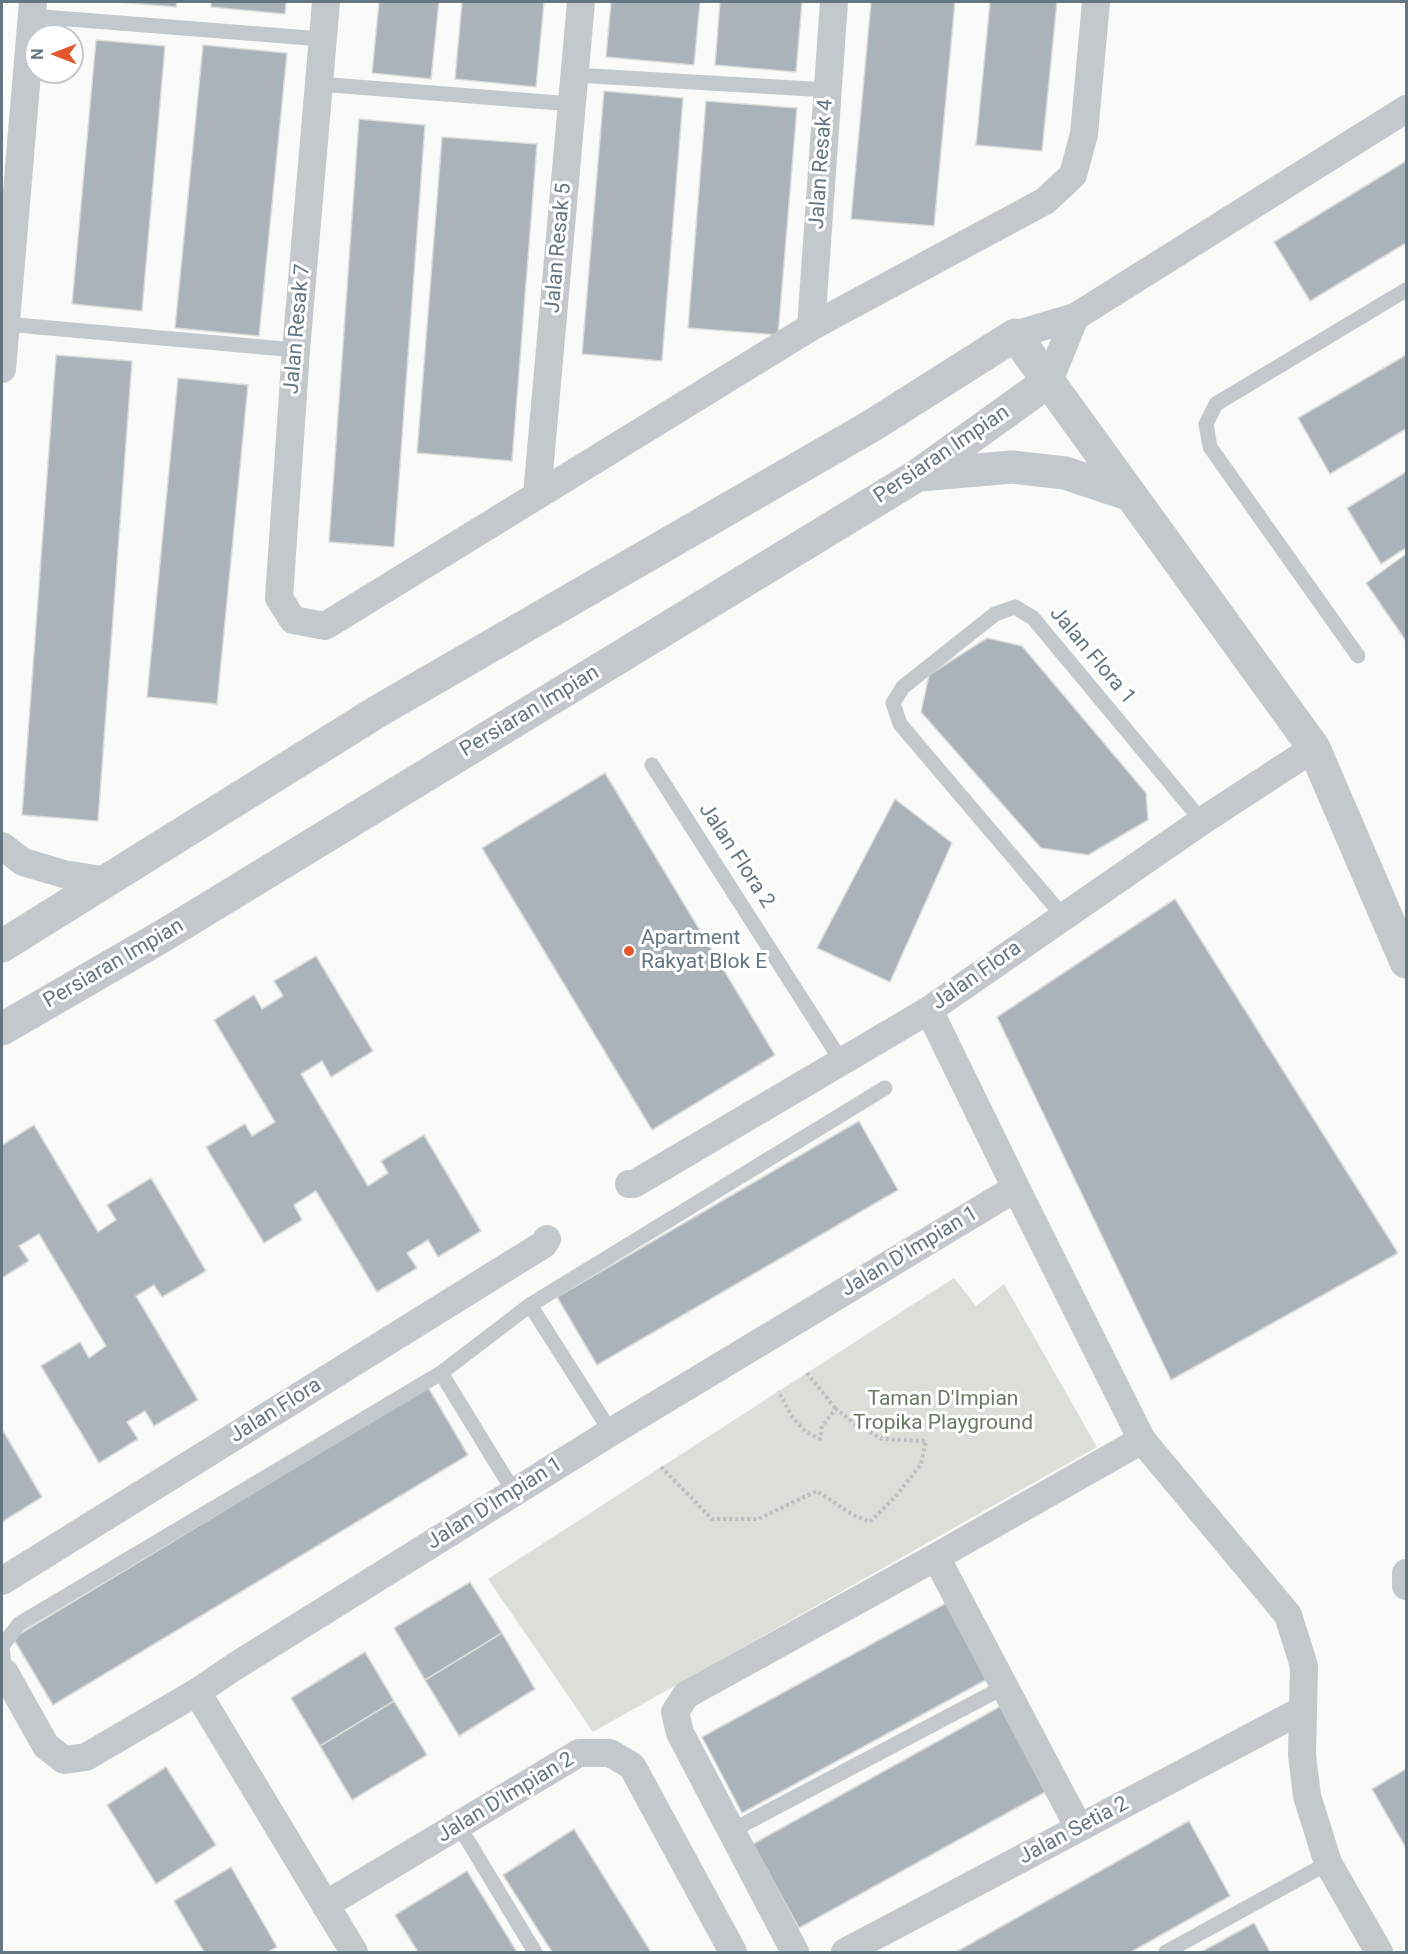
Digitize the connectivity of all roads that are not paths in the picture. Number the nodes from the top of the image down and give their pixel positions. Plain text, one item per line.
1 (326, 2) edge
2 (581, 2) edge
3 (834, 2) edge
4 (1095, 2) edge
5 (32, 9) edge
6 (322, 39) junction
7 (575, 75) junction
8 (319, 84) junction
9 (828, 90) junction
10 (572, 104) junction
11 (1407, 109) edge
12 (8, 213) edge
13 (1407, 290) edge
14 (1075, 317) junction
15 (5, 324) junction
16 (811, 327) junction
17 (1015, 335) junction
18 (296, 350) junction
19 (2, 369) edge
20 (1049, 381) junction
21 (918, 475) junction
22 (537, 495) junction
23 (1131, 495) junction
24 (1358, 656) dead end
25 (1314, 748) junction
26 (652, 765) dead end
27 (1202, 821) junction
28 (2, 846) edge
29 (108, 881) junction
30 (1063, 916) junction
31 (2, 946) edge
32 (1407, 962) edge
33 (929, 1010) junction
34 (2, 1029) edge
35 (842, 1062) junction
36 (885, 1088) dead end
37 (629, 1184) dead end
38 (1016, 1188) junction
39 (547, 1239) dead end
40 (530, 1305) junction
41 (441, 1373) junction
42 (611, 1432) junction
43 (1142, 1440) junction
44 (514, 1492) junction
45 (936, 1557) junction
46 (1407, 1573) edge
47 (2, 1581) edge
48 (1407, 1586) edge
49 (5, 1673) joint
50 (1004, 1687) junction
51 (197, 1692) junction
52 (1302, 1710) junction
53 (459, 1826) junction
54 (1079, 1828) junction
55 (731, 1831) junction
56 (1328, 1863) junction
57 (325, 1905) junction
58 (354, 1953) edge
59 (535, 1953) edge
60 (733, 1953) edge
61 (795, 1953) edge
62 (845, 1953) edge
63 (1166, 1953) edge
64 (1379, 1953) edge

1 - 6 street, Jalan Resak 7
2 - 7 street, Jalan Resak 5
3 - 9 street, Jalan Resak 4
4 - 16 street
5 - 6 lane
5 - 12 street
6 - 8 street, Jalan Resak 7
7 - 9 lane
7 - 10 street, Jalan Resak 5
8 - 10 lane
8 - 18 street, Jalan Resak 7
9 - 16 street, Jalan Resak 4
10 - 22 street, Jalan Resak 5
11 - 14 street
12 - 15 street
13 - 24 lane
14 - 17 street
14 - 20 street
15 - 18 lane
15 - 19 street
16 - 22 street
17 - 20 street
17 - 29 street
18 - 22 street, Jalan Resak 7
20 - 21 street, Persiaran Impian
20 - 23 street
21 - 23 street
21 - 34 street, Persiaran Impian
23 - 25 street
25 - 27 street, Jalan Flora
25 - 32 street
26 - 35 lane, Jalan Flora 2
27 - 30 street, Jalan Flora
27 - 30 lane, Jalan Flora 1
28 - 29 street
29 - 31 street
30 - 33 street, Jalan Flora
33 - 35 street, Jalan Flora
33 - 38 street
35 - 37 street, Jalan Flora
36 - 40 lane
38 - 42 street, Jalan D'Impian 1
38 - 43 street
39 - 47 street, Jalan Flora
40 - 41 lane
40 - 42 lane
41 - 44 lane
41 - 49 lane
42 - 44 street, Jalan D'Impian 1
43 - 45 street
43 - 52 street
44 - 51 street, Jalan D'Impian 1
45 - 50 street
45 - 55 street
46 - 48 street
49 - 51 street, Jalan D'Impian 1
50 - 54 street
50 - 55 lane
51 - 57 street
52 - 54 street, Jalan Setia 2
52 - 56 street
53 - 57 street, Jalan D'Impian 2
53 - 59 lane
53 - 60 street, Jalan D'Impian 2
54 - 62 street, Jalan Setia 2
55 - 61 street
56 - 63 lane
56 - 64 street
57 - 58 street

